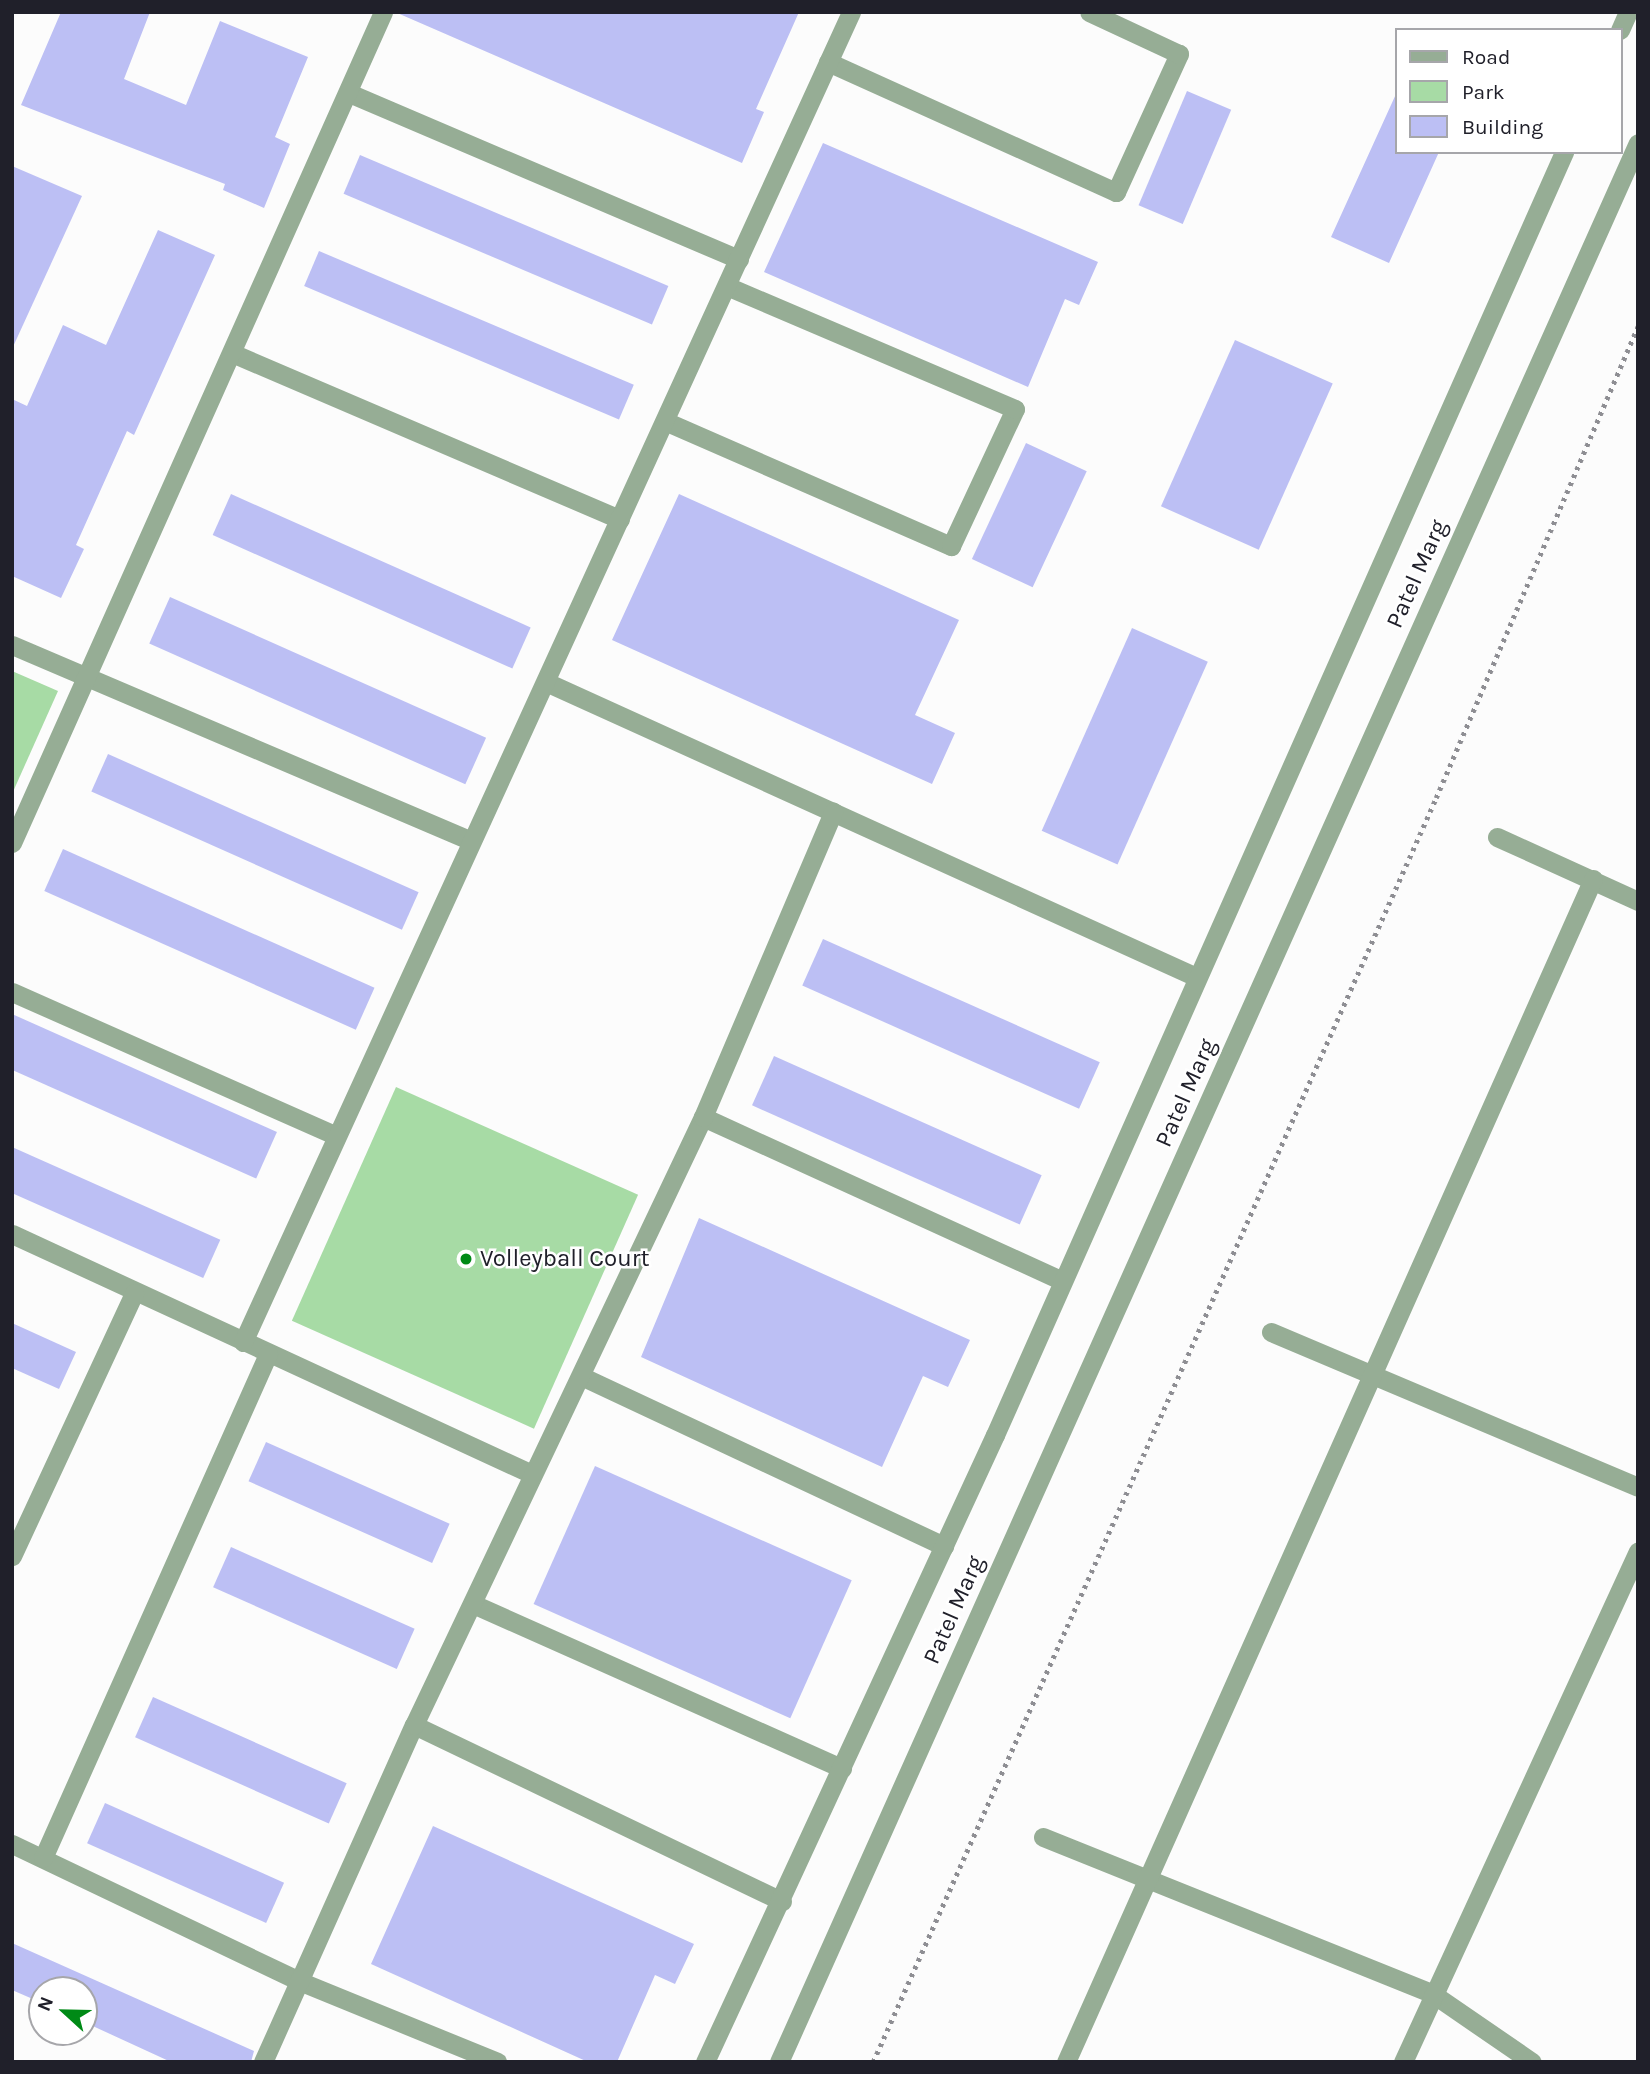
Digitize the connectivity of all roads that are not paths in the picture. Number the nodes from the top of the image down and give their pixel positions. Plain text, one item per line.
1 (383, 12) edge
2 (851, 12) edge
3 (1089, 12) edge
4 (1628, 12) edge
5 (1621, 28) edge
6 (828, 62) junction
7 (349, 93) junction
8 (1638, 143) edge
9 (1563, 154) edge
10 (739, 259) junction
11 (729, 287) junction
12 (232, 353) junction
13 (667, 422) junction
14 (620, 519) junction
15 (12, 645) edge
16 (86, 677) junction
17 (546, 682) junction
18 (834, 812) junction
19 (1497, 837) dead end
20 (471, 841) junction
21 (12, 843) edge
22 (1593, 879) junction
23 (1638, 901) edge
24 (1194, 976) junction
25 (12, 992) edge
26 (703, 1117) junction
27 (337, 1136) junction
28 (12, 1234) edge
29 (1060, 1280) junction
30 (134, 1293) junction
31 (1271, 1332) dead end
32 (243, 1342) junction
33 (268, 1354) junction
34 (1367, 1374) junction
35 (581, 1376) junction
36 (532, 1474) junction
37 (1638, 1487) edge
38 (944, 1546) junction
39 (1638, 1551) edge
40 (12, 1556) edge
41 (473, 1604) junction
42 (414, 1725) junction
43 (842, 1768) junction
44 (1043, 1837) dead end
45 (12, 1844) edge
46 (43, 1858) junction
47 (1145, 1880) junction
48 (782, 1901) junction
49 (299, 1981) junction
50 (1433, 1994) junction
51 (263, 2062) edge
52 (497, 2062) edge
53 (705, 2062) edge
54 (779, 2062) edge
55 (1066, 2062) edge
56 (1404, 2062) edge
57 (1532, 2062) edge

1 - 7 street
2 - 6 street
3 - 6 street
4 - 5 street
6 - 10 street
7 - 10 street
7 - 12 street
8 - 54 street, Patel Marg
9 - 24 street, Patel Marg
10 - 11 street
11 - 13 street
11 - 13 street
12 - 14 street
12 - 16 street
13 - 14 street
14 - 17 street
15 - 16 street
16 - 20 street
16 - 21 street
17 - 18 street
17 - 20 street
18 - 24 street
18 - 26 street
19 - 22 street
20 - 27 street
22 - 23 street
22 - 34 street
24 - 29 street, Patel Marg
25 - 27 street
26 - 29 street
26 - 35 street
27 - 32 street
28 - 30 street
29 - 38 street, Patel Marg
30 - 32 street
30 - 40 street
31 - 34 street
32 - 33 street
33 - 36 street
33 - 46 street
34 - 37 street
34 - 47 street
35 - 36 street
35 - 38 street
36 - 41 street
38 - 43 street, Patel Marg
39 - 50 street
41 - 42 street
41 - 43 street
42 - 48 street
42 - 49 street
43 - 48 street, Patel Marg
44 - 47 street
45 - 46 street
46 - 49 street
47 - 50 street
47 - 55 street
48 - 53 street, Patel Marg
49 - 51 street
49 - 52 street
50 - 56 street
50 - 57 street

